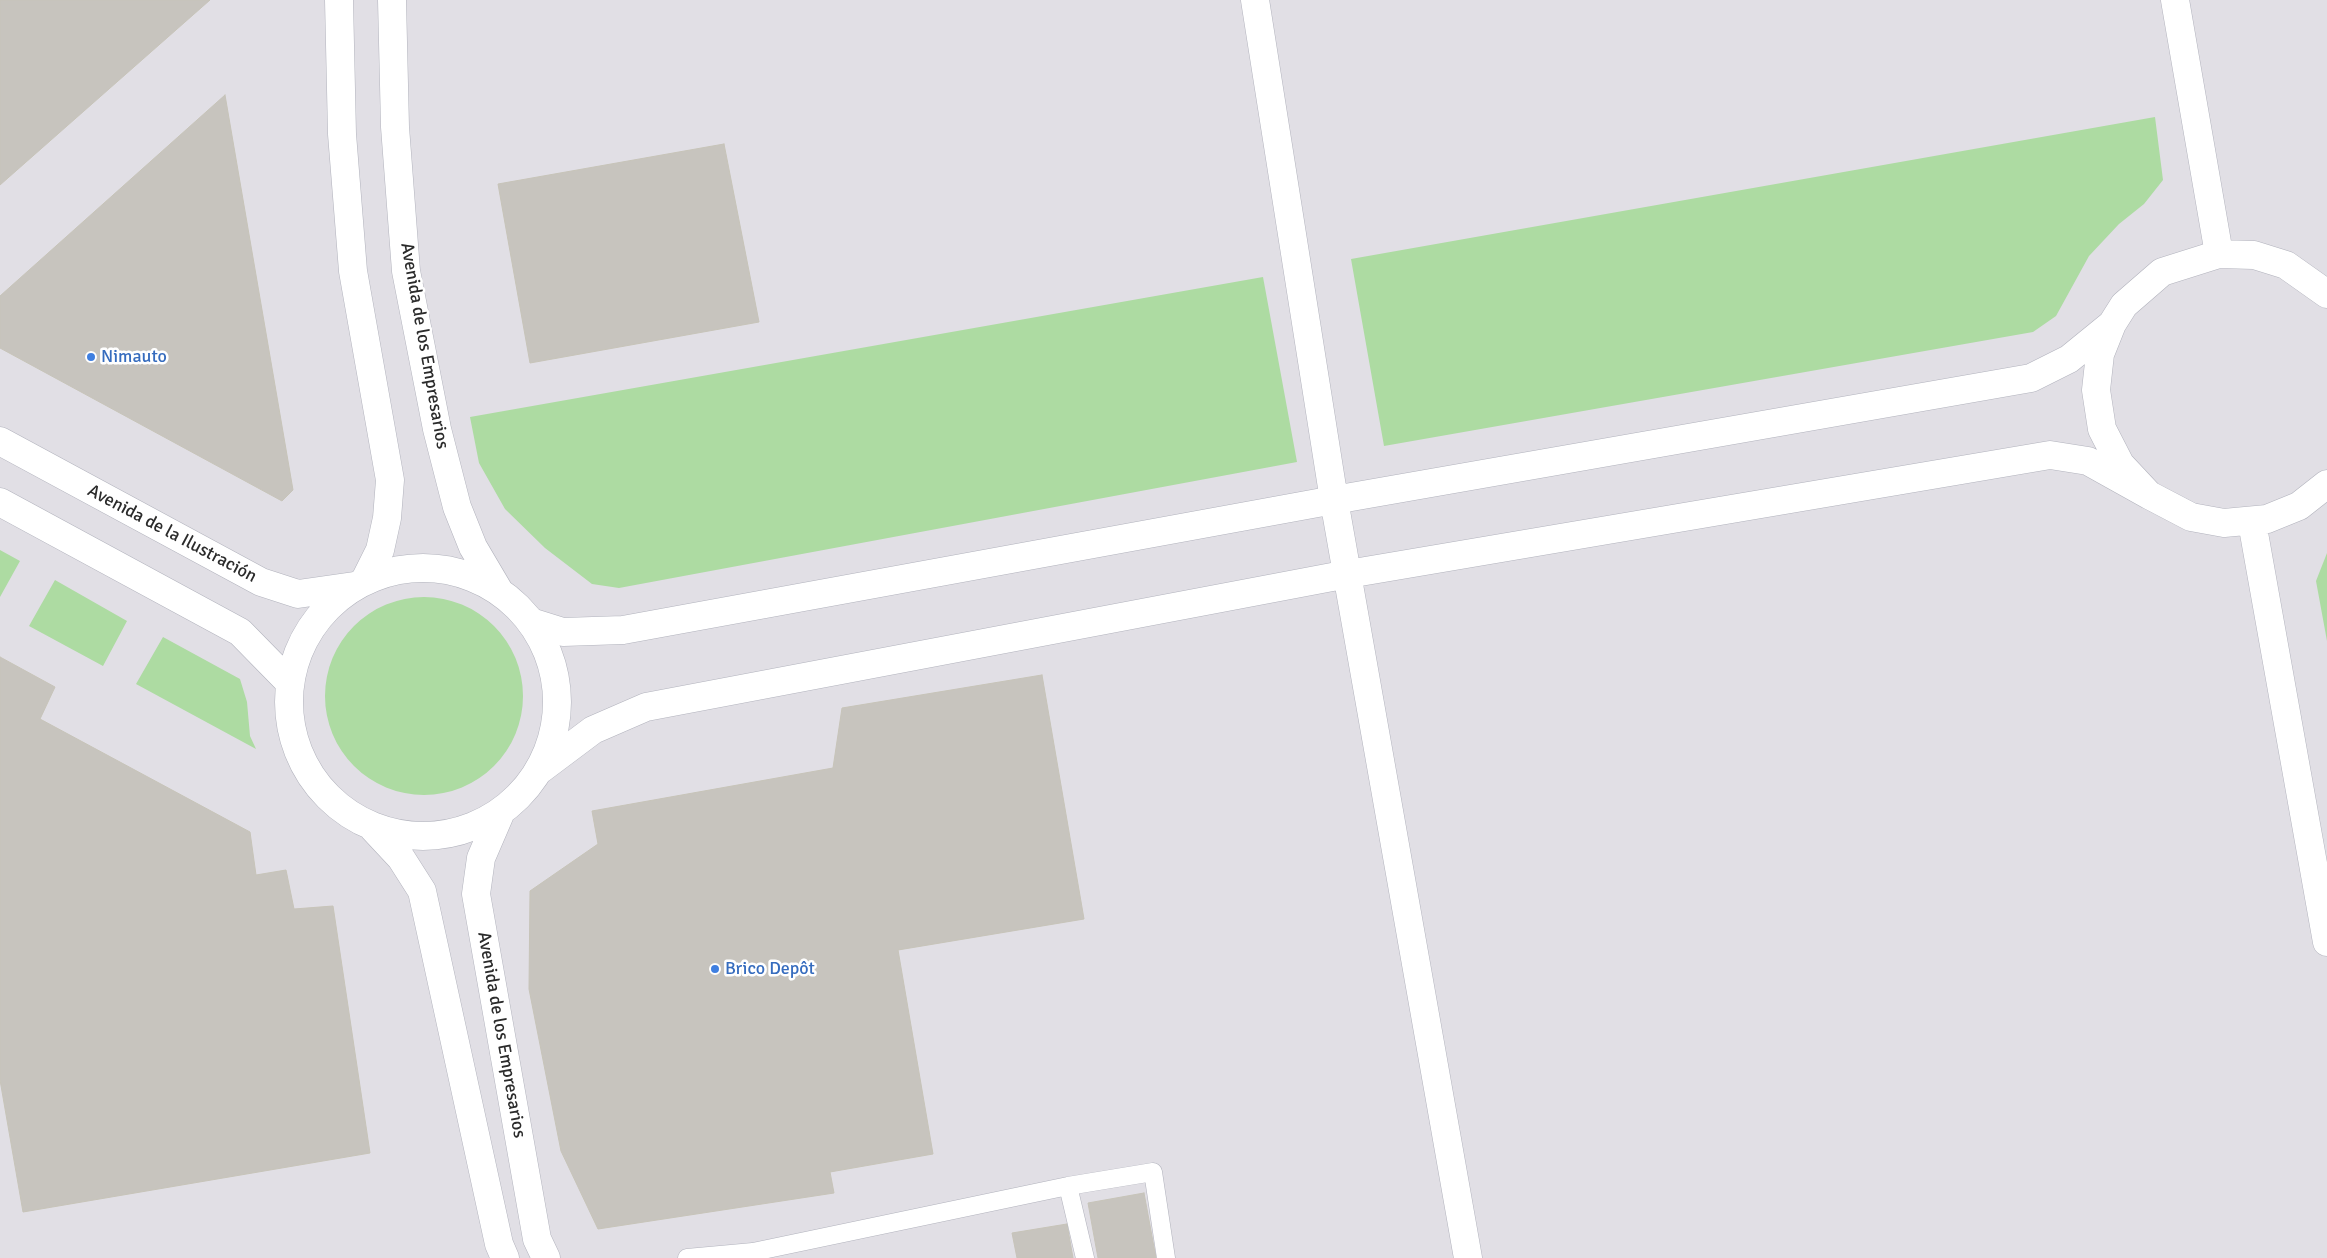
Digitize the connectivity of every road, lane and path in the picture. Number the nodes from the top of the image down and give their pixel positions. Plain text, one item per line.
1 (339, 0) edge
2 (392, 0) edge
3 (1255, 0) edge
4 (2175, 0) edge
5 (2218, 254) junction
6 (2327, 294) edge
7 (2112, 324) junction
8 (0, 441) edge
9 (2327, 484) edge
10 (2149, 495) junction
11 (1334, 500) junction
12 (0, 502) edge
13 (2252, 522) junction
14 (1348, 574) junction
15 (359, 583) junction
16 (499, 591) junction
17 (531, 622) junction
18 (289, 682) junction
19 (541, 769) junction
20 (500, 814) junction
21 (373, 828) junction
22 (2327, 942) edge
23 (1068, 1186) junction
24 (502, 1253) edge
25 (546, 1258) edge
26 (687, 1258) edge
27 (1085, 1258) edge
28 (1166, 1258) edge
29 (1468, 1258) edge

1 - 15 street
2 - 16 street, Avenida de los Empresarios
3 - 11 street
4 - 5 street
5 - 6 street
5 - 7 street
7 - 10 street
7 - 11 street
8 - 15 street, Avenida de la Ilustración
9 - 13 street
10 - 13 street
10 - 14 street
11 - 14 street
11 - 17 street
12 - 18 street
13 - 22 street
14 - 19 street
14 - 29 street
15 - 16 street, Avenida de la Ilustración
15 - 18 street
16 - 17 street
17 - 19 street
18 - 21 street
19 - 20 street
20 - 21 street
20 - 25 street, Avenida de los Empresarios
21 - 24 street
23 - 26 lane
23 - 27 lane
23 - 28 lane

